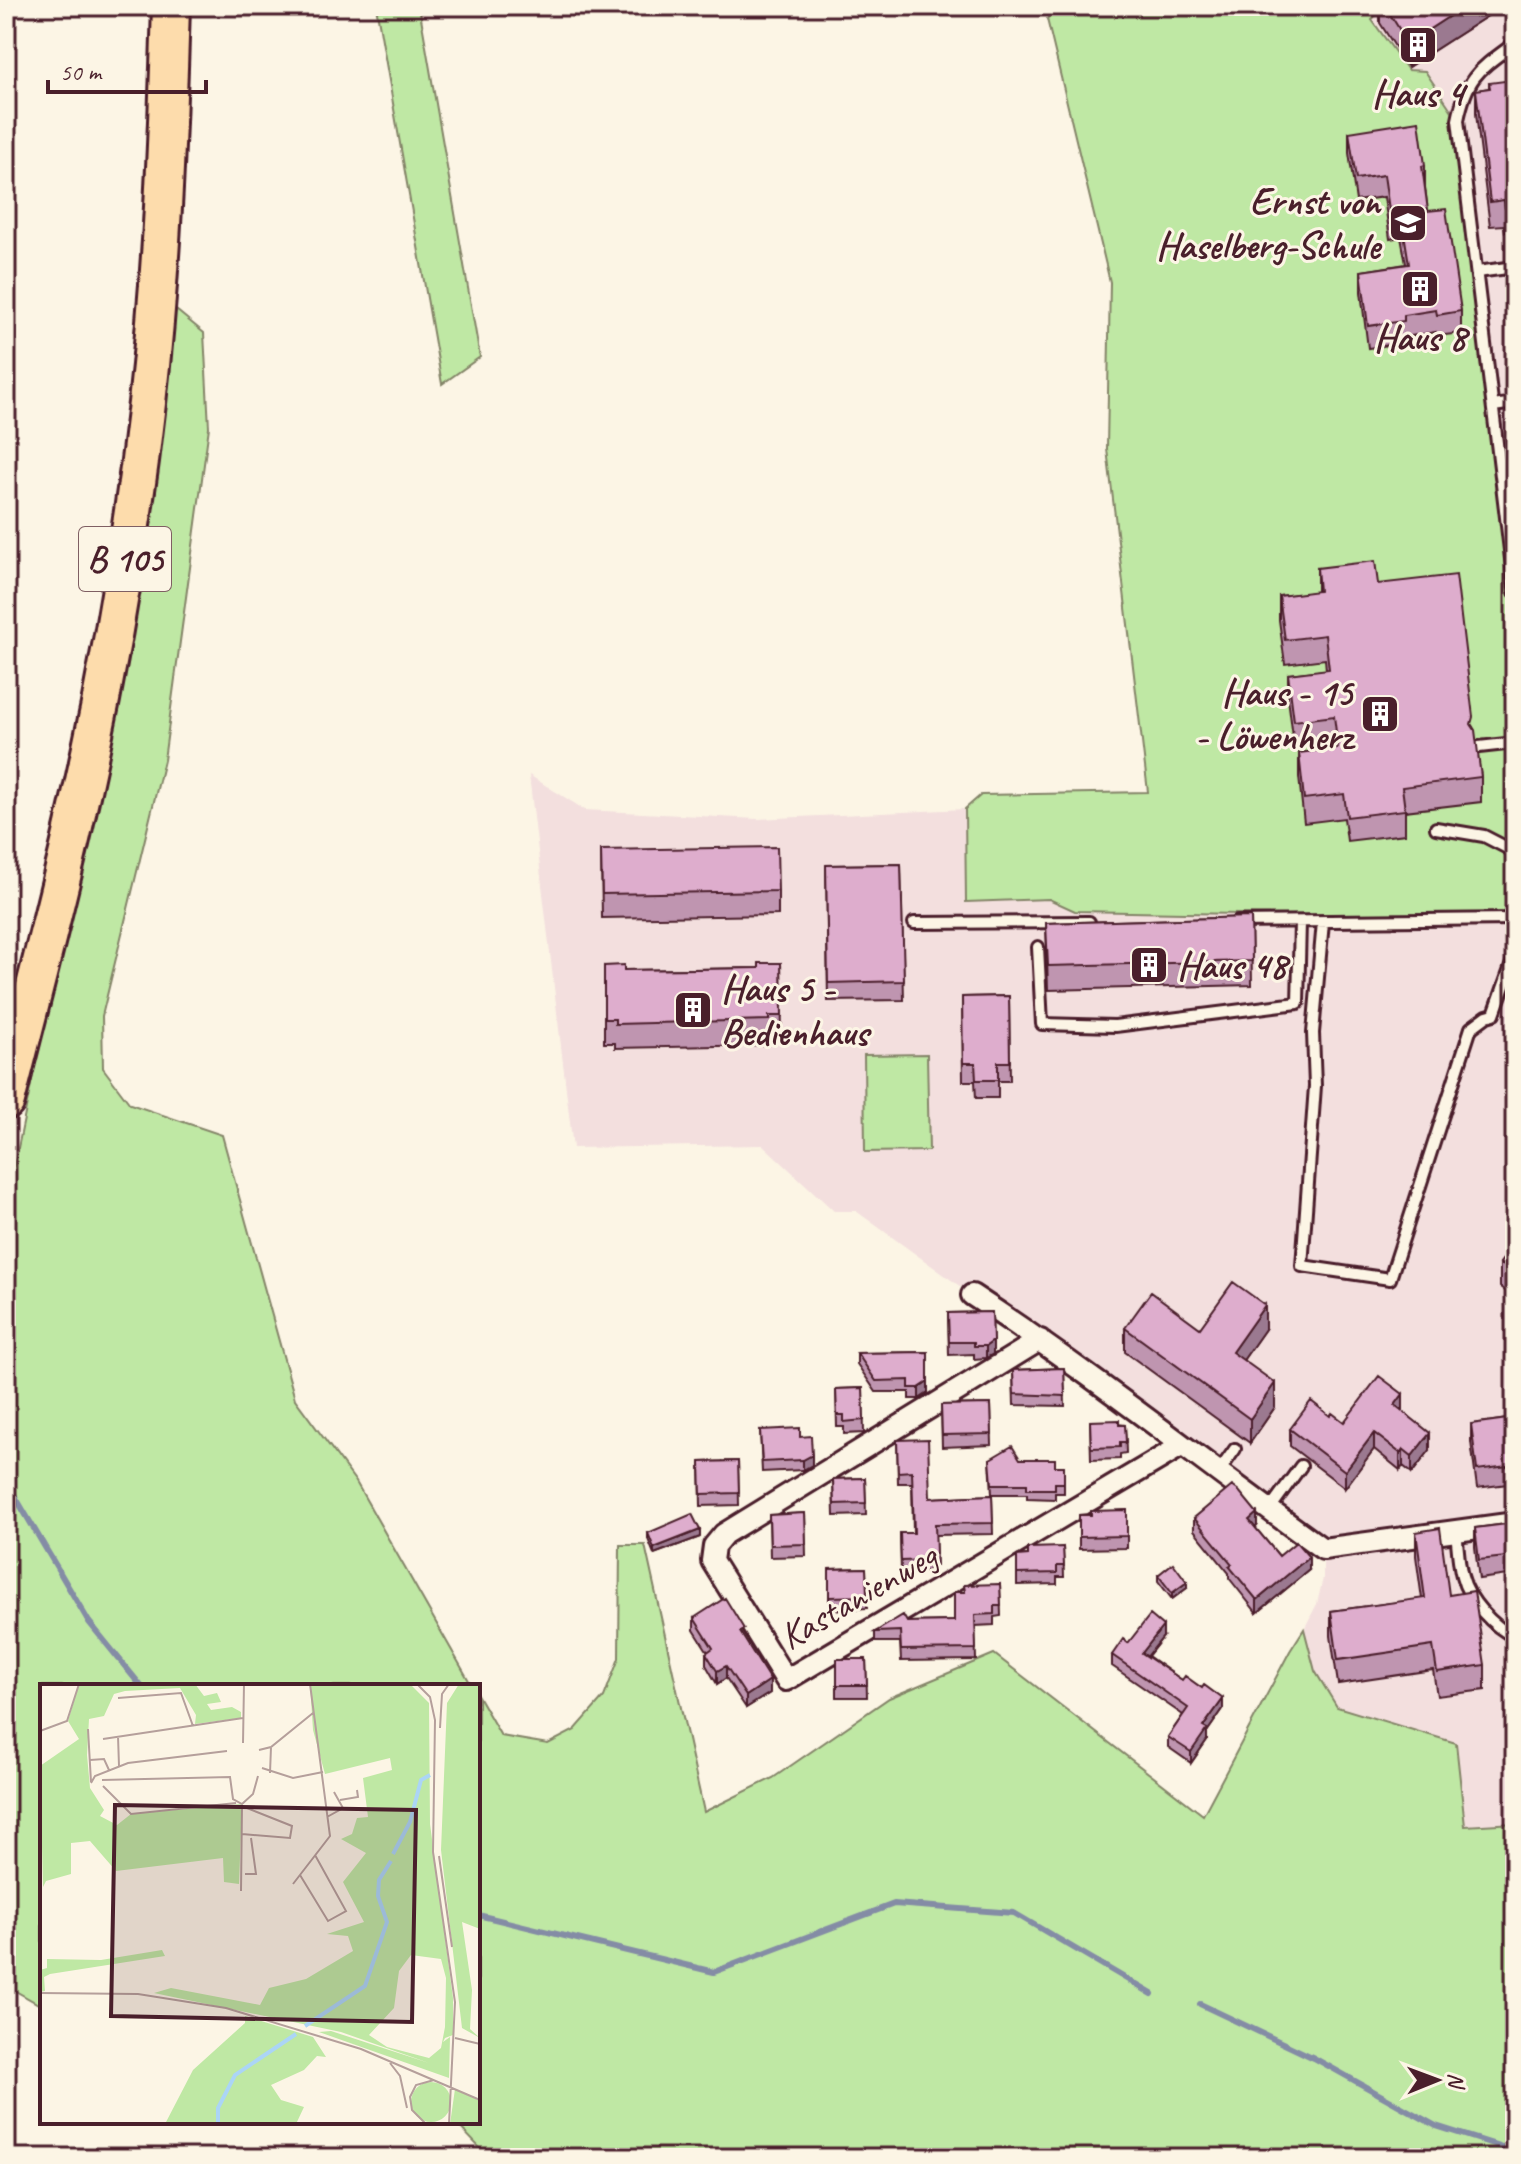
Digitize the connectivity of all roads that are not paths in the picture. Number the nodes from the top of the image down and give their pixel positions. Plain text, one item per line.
1 (171, 6) edge
2 (1515, 43) edge
3 (1515, 267) edge
4 (1477, 272) junction
5 (1515, 403) edge
6 (1493, 406) junction
7 (1515, 592) edge
8 (1515, 743) edge
9 (1479, 747) edge
10 (1436, 828) dead end
11 (1515, 852) edge
12 (1515, 919) edge
13 (1101, 922) edge
14 (1224, 922) edge
15 (1300, 922) junction
16 (1323, 922) junction
17 (914, 923) dead end
18 (1038, 947) dead end
19 (1515, 955) edge
20 (6, 1101) edge
21 (972, 1295) dead end
22 (1040, 1340) junction
23 (1181, 1446) junction
24 (1235, 1449) dead end
25 (1301, 1466) dead end
26 (1217, 1473) junction
27 (1269, 1510) junction
28 (1515, 1523) edge
29 (1456, 1532) junction
30 (1515, 1637) edge

1 - 20 highway, B 105
2 - 4 lane
3 - 4 lane
4 - 6 lane
5 - 6 lane
6 - 7 lane
8 - 9 lane
10 - 11 lane
12 - 16 lane
13 - 17 lane
14 - 15 lane
15 - 16 lane
15 - 18 lane
16 - 19 lane
21 - 22 street
22 - 23 street
22 - 23 street, Kastanienweg
23 - 26 street
24 - 26 lane
25 - 27 lane
26 - 27 street
27 - 29 street
28 - 29 street
29 - 30 lane

